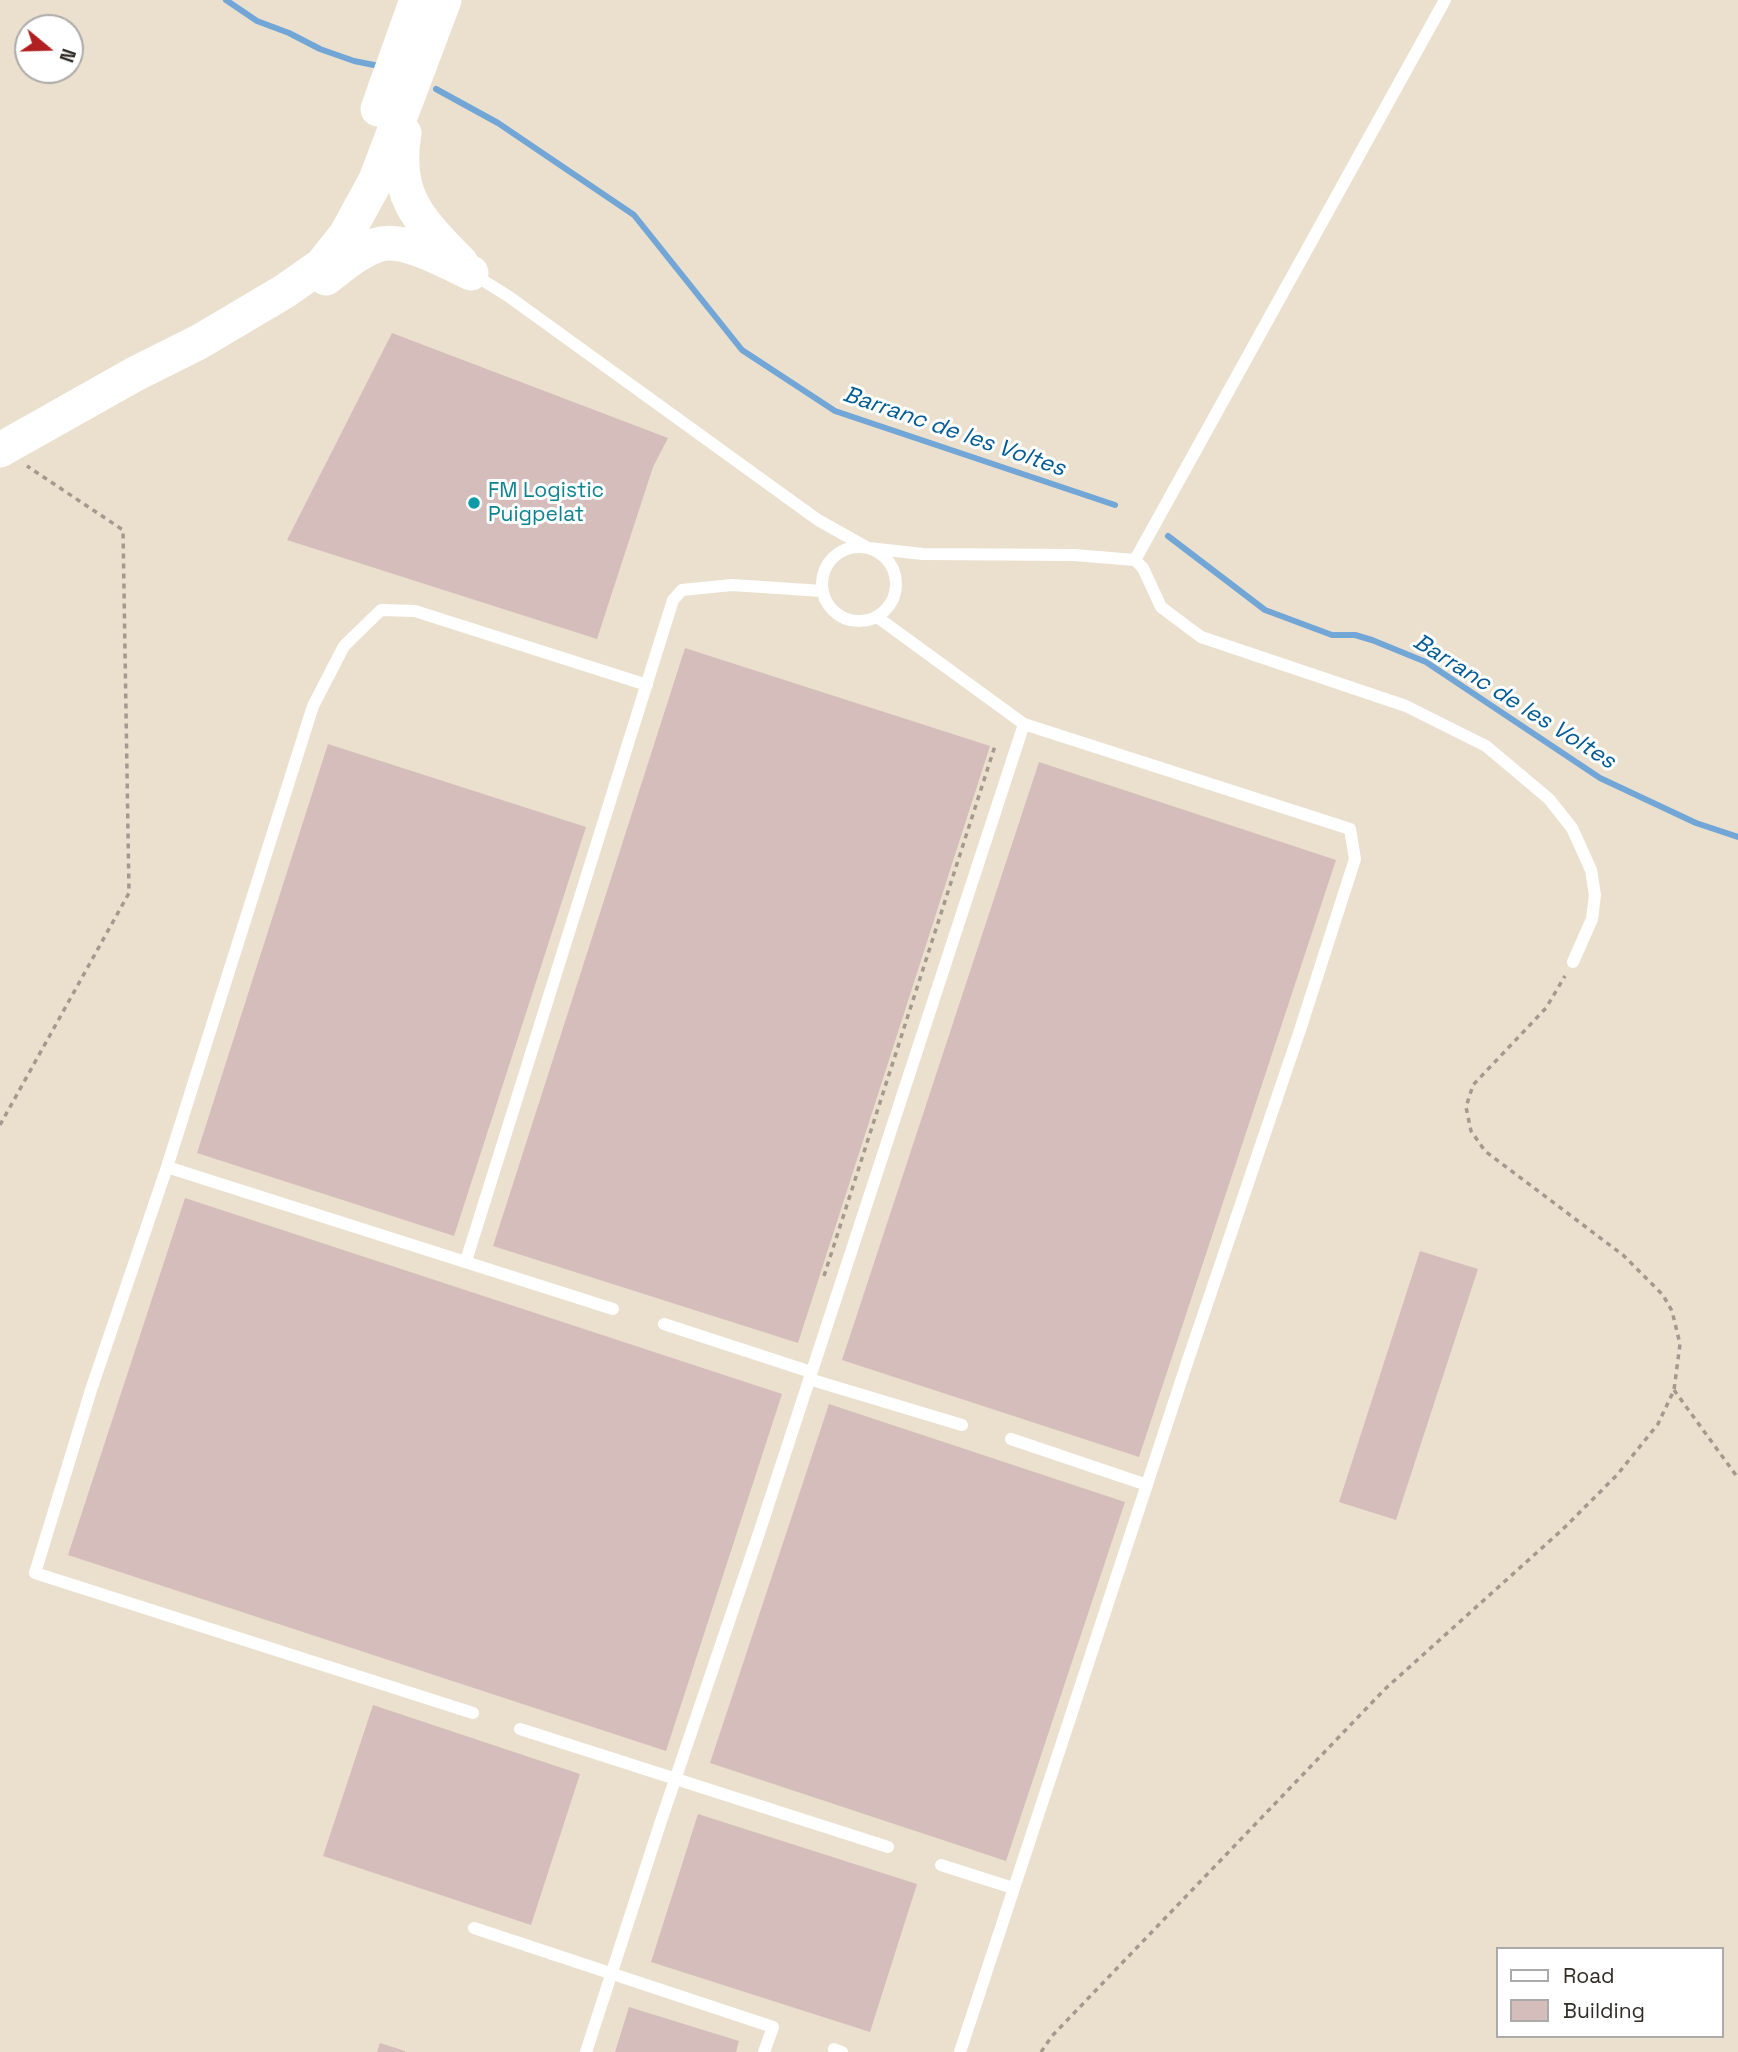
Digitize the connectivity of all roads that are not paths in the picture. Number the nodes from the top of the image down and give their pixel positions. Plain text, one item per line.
1 (417, 0) edge
2 (424, 0) edge
3 (444, 0) edge
4 (1445, 0) edge
5 (412, 83) junction
6 (364, 202) junction
7 (411, 207) junction
8 (410, 246) junction
9 (283, 268) junction
10 (471, 273) junction
11 (216, 332) junction
12 (135, 374) junction
13 (1, 450) edge
14 (868, 548) junction
15 (1135, 560) junction
16 (822, 591) junction
17 (877, 617) junction
18 (647, 685) junction
19 (1024, 724) junction
20 (1573, 962) road end
21 (167, 1167) junction
22 (466, 1261) junction
23 (613, 1309) dead end
24 (664, 1324) dead end
25 (810, 1375) junction
26 (962, 1426) dead end
27 (1011, 1439) dead end
28 (1147, 1485) junction
29 (473, 1713) dead end
30 (520, 1729) dead end
31 (675, 1779) junction
32 (888, 1847) dead end
33 (941, 1865) dead end
34 (1013, 1888) junction
35 (474, 1928) dead end
36 (610, 1973) junction
37 (586, 2052) edge
38 (764, 2052) edge
39 (960, 2052) edge

1 - 9 street
2 - 6 street
3 - 5 street
4 - 15 lane
5 - 6 street
5 - 7 street
6 - 7 street
6 - 8 street
6 - 9 street
6 - 11 street
7 - 10 street
8 - 10 street
8 - 11 street
9 - 12 street
10 - 14 lane
11 - 12 street
12 - 13 street
14 - 15 lane
14 - 16 lane
14 - 17 lane
15 - 20 lane
16 - 17 lane
16 - 18 lane
17 - 19 lane
18 - 21 lane
18 - 22 lane
19 - 25 lane
19 - 28 lane
21 - 22 lane
21 - 29 lane
22 - 23 lane
24 - 25 lane
25 - 26 lane
25 - 31 lane
27 - 28 lane
28 - 34 lane
30 - 31 lane
31 - 32 lane
31 - 36 lane
33 - 34 lane
34 - 39 lane
35 - 36 lane
36 - 37 lane
36 - 38 lane

